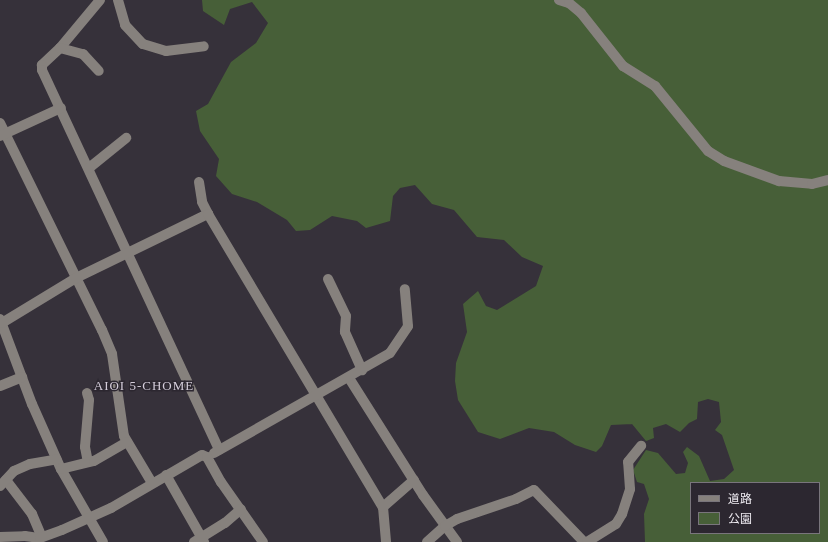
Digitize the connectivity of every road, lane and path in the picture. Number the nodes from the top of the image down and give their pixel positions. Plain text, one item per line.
1 (100, 0) edge
2 (118, 0) edge
3 (559, 0) edge
4 (204, 46) dead end
5 (60, 48) junction
6 (99, 71) dead end
7 (61, 108) junction
8 (0, 123) edge
9 (3, 135) edge
10 (126, 138) dead end
11 (89, 168) junction
12 (828, 180) edge
13 (199, 182) dead end
14 (208, 214) junction
15 (128, 253) junction
16 (76, 278) junction
17 (328, 279) dead end
18 (405, 289) dead end
19 (1, 321) edge
20 (362, 370) junction
21 (22, 377) junction
22 (349, 378) junction
23 (0, 386) edge
24 (87, 393) dead end
25 (316, 395) junction
26 (127, 442) junction
27 (641, 446) dead end
28 (219, 450) junction
29 (207, 457) junction
30 (57, 459) junction
31 (88, 462) junction
32 (61, 469) junction
33 (166, 475) junction
34 (414, 480) junction
35 (2, 483) edge
36 (152, 483) junction
37 (383, 507) junction
38 (241, 509) junction
39 (89, 519) junction
40 (445, 526) junction
41 (42, 537) junction
42 (0, 538) edge
43 (200, 541) edge
44 (389, 541) edge
45 (103, 542) edge
46 (263, 542) edge
47 (427, 542) edge
48 (457, 542) edge
49 (584, 542) edge
50 (587, 542) edge

1 - 5 street
2 - 4 street
3 - 12 street
5 - 6 street
5 - 7 street
7 - 9 street
7 - 11 street
8 - 9 street
9 - 16 street
10 - 11 street
11 - 15 street
13 - 14 street
14 - 15 street
14 - 25 street
15 - 16 street
15 - 28 street
16 - 19 street
16 - 26 street
17 - 20 street
18 - 20 street
19 - 21 street
20 - 22 street
21 - 23 street
21 - 30 street
22 - 25 street
22 - 34 street
24 - 31 street
25 - 28 street
25 - 37 street
26 - 31 street
26 - 36 street
27 - 50 street
28 - 29 street
29 - 33 street
29 - 38 street
30 - 32 street
30 - 35 street
31 - 32 street
32 - 39 street
33 - 36 street
33 - 43 street
34 - 37 street
34 - 40 street
35 - 41 street
36 - 39 street
37 - 44 street
38 - 43 street
38 - 46 street
39 - 41 street
39 - 45 street
40 - 47 street
40 - 48 street
40 - 49 street
41 - 42 street

